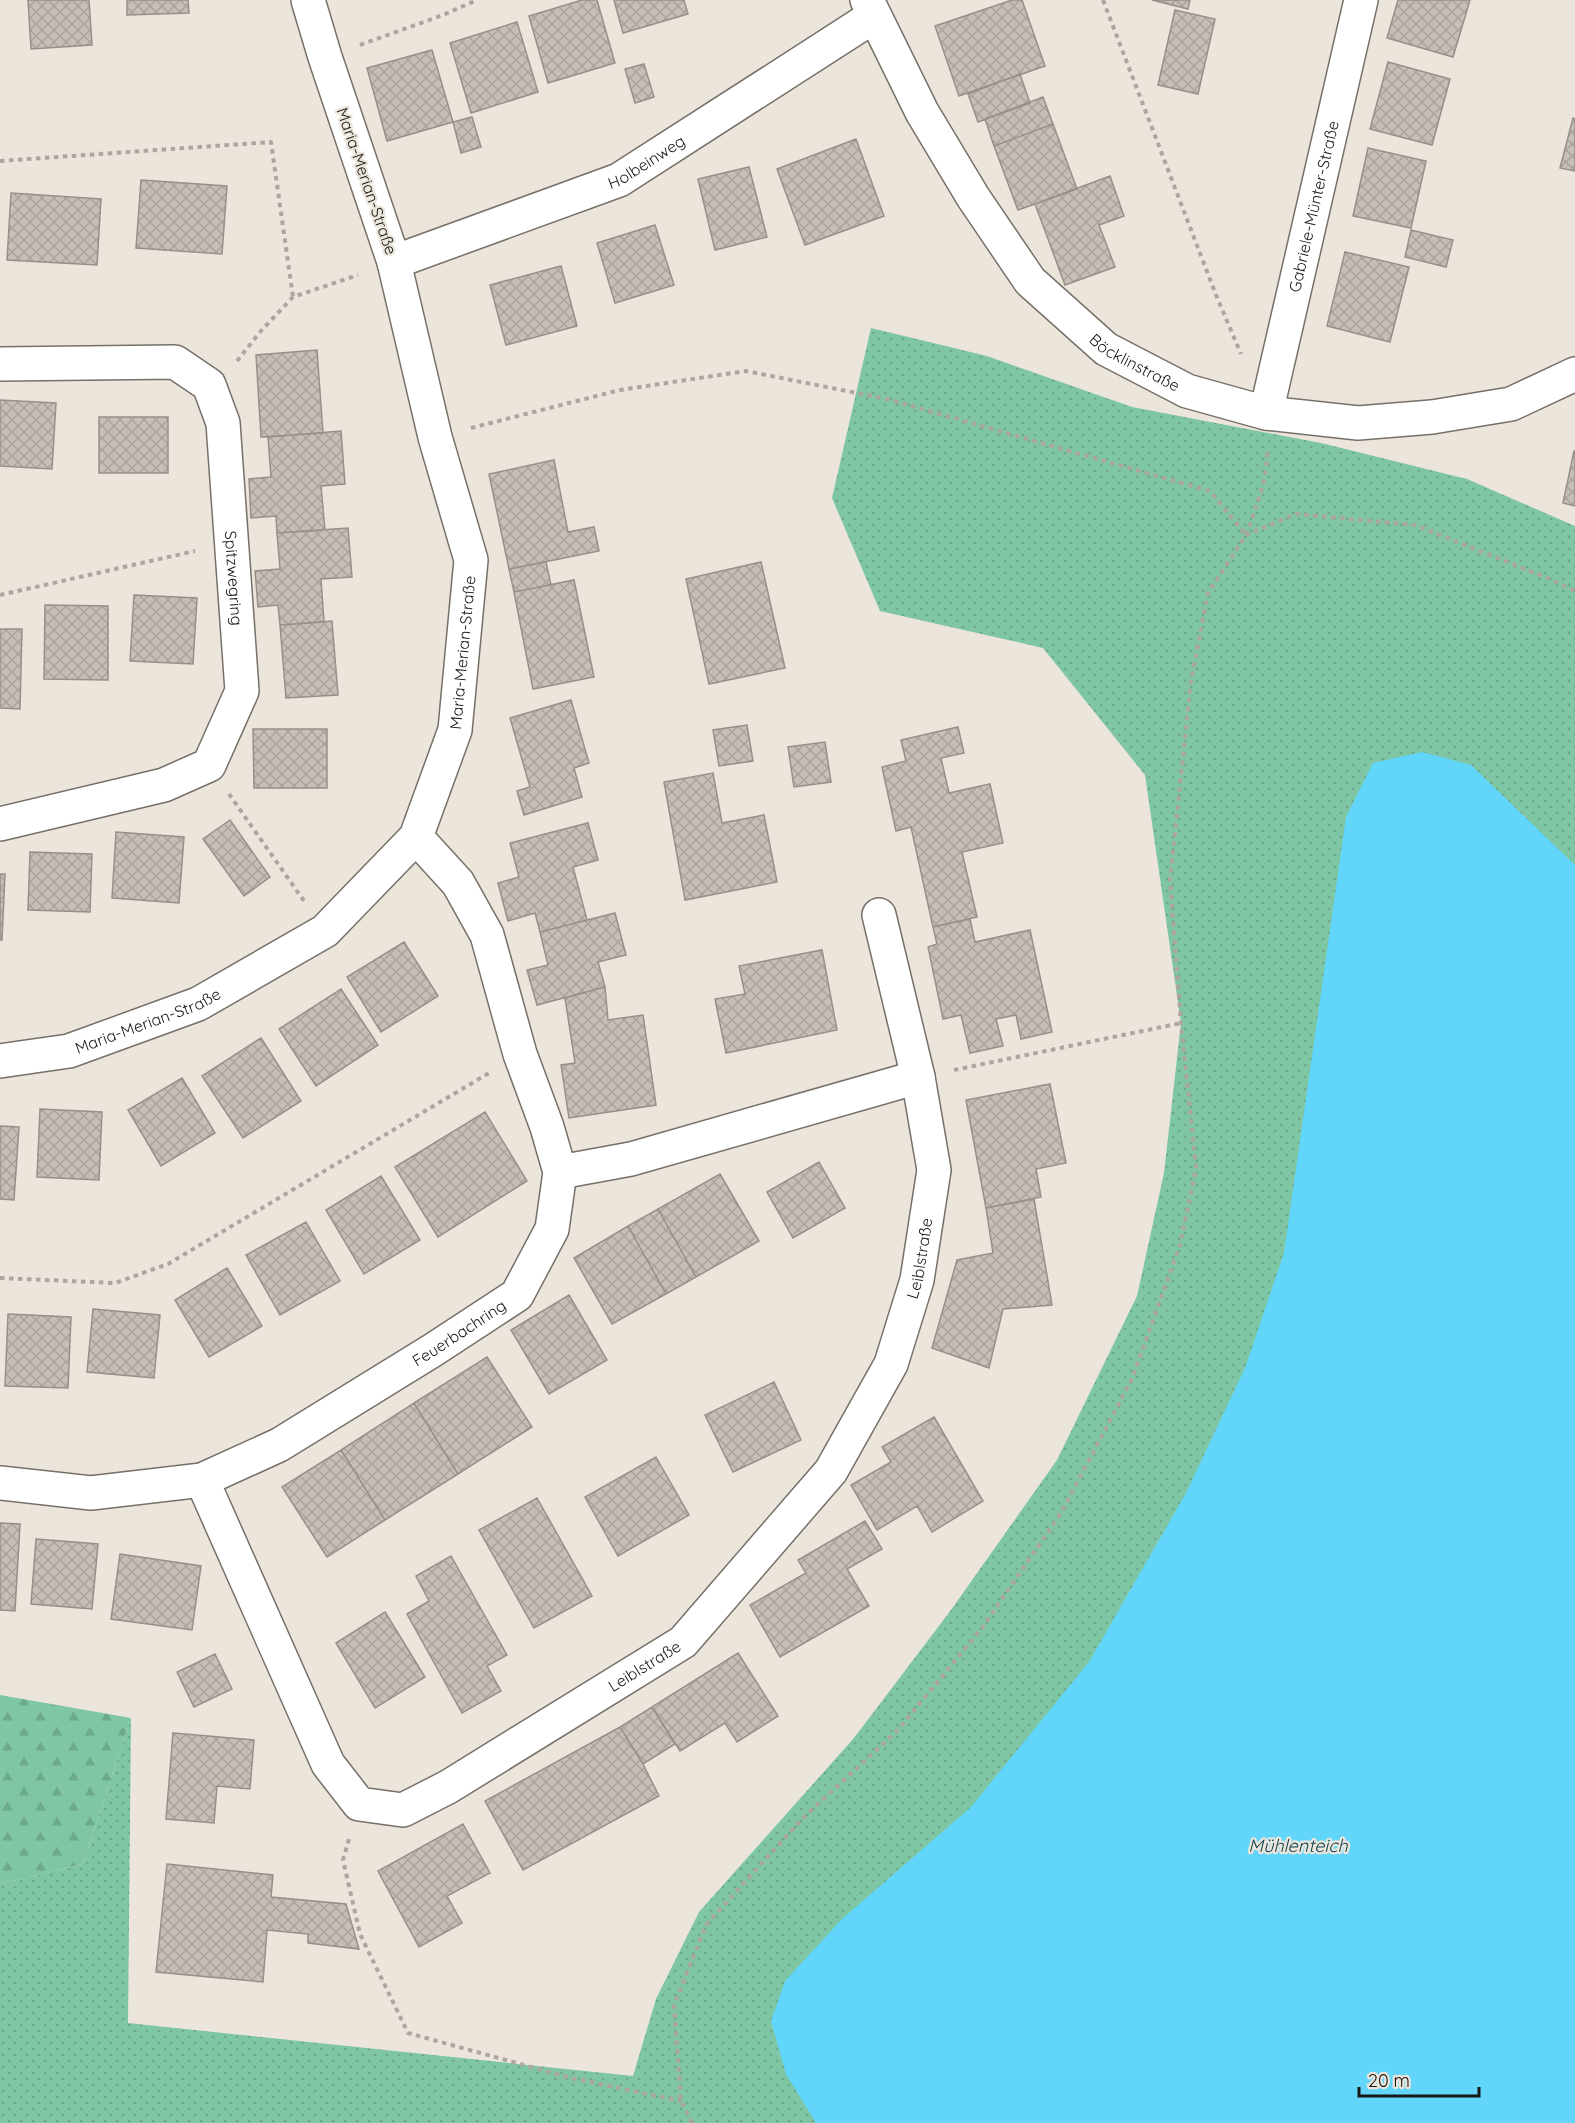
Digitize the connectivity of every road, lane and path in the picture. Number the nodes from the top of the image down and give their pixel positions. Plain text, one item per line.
1 (308, 0) edge
2 (477, 0) edge
3 (1361, 0) edge
4 (1103, 1) edge
5 (871, 8) edge
6 (325, 57) junction
7 (0, 161) edge
8 (394, 262) junction
9 (293, 297) junction
10 (1243, 359) dead end
11 (0, 364) edge
12 (1575, 374) edge
13 (209, 385) junction
14 (1266, 413) junction
15 (435, 437) junction
16 (1246, 535) junction
17 (231, 543) junction
18 (1575, 591) edge
19 (0, 595) edge
20 (209, 765) junction
21 (0, 824) edge
22 (416, 837) junction
23 (879, 915) dead end
24 (325, 931) junction
25 (1181, 1023) junction
26 (520, 1054) junction
27 (0, 1061) edge
28 (918, 1077) junction
29 (560, 1172) junction
30 (0, 1278) edge
31 (201, 1480) junction
32 (0, 1483) edge
33 (359, 1804) junction
34 (681, 2101) junction
35 (692, 2123) edge

1 - 6 street, Maria-Merian-Straße
2 - 6 path
3 - 14 street, Gabriele-Münter-Straße
4 - 10 path
5 - 8 street, Holbeinweg
5 - 14 street, Böcklinstraße
6 - 8 street, Maria-Merian-Straße
7 - 9 path
8 - 9 path
8 - 15 street, Maria-Merian-Straße
9 - 13 path
11 - 13 street
12 - 14 street, Böcklinstraße
13 - 17 street, Spitzwegring
14 - 16 path
15 - 16 path
15 - 22 street, Maria-Merian-Straße
16 - 18 path
16 - 25 path
17 - 19 path
17 - 20 street, Spitzwegring
20 - 21 street
20 - 24 path
22 - 24 street, Maria-Merian-Straße
22 - 26 street, Feuerbachring
23 - 28 street, Leiblstraße
24 - 27 street, Maria-Merian-Straße
25 - 28 path
25 - 34 path
26 - 29 street, Feuerbachring
26 - 30 path
28 - 29 street
28 - 33 street, Leiblstraße
29 - 31 street, Feuerbachring
31 - 32 street, Feuerbachring
31 - 33 street
33 - 34 path
34 - 35 path

